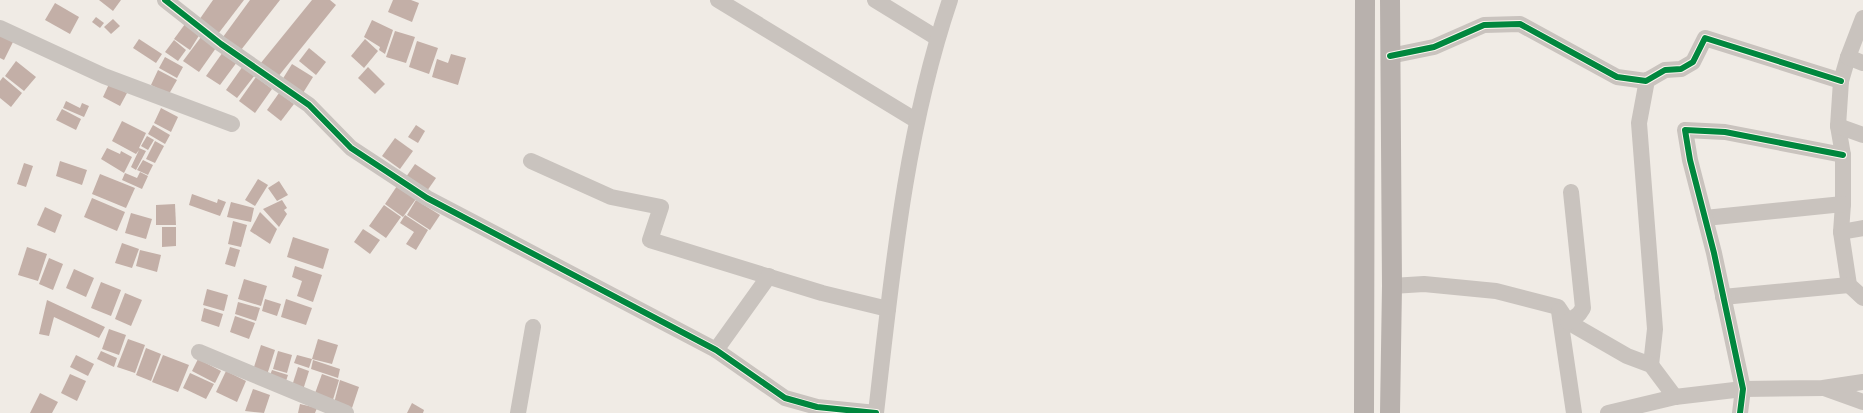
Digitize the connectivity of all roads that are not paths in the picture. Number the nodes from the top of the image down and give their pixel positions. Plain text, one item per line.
1 (165, 0) edge
2 (718, 0) edge
3 (875, 0) edge
4 (950, 0) edge
5 (1365, 0) edge
6 (1390, 0) edge
7 (1863, 18) edge
8 (0, 28) edge
9 (937, 38) junction
10 (1390, 56) junction
11 (1848, 57) junction
12 (1863, 63) edge
13 (1647, 80) junction
14 (1841, 81) junction
15 (917, 121) junction
16 (232, 124) dead end
17 (1838, 126) junction
18 (1863, 135) edge
19 (1842, 155) junction
20 (531, 161) dead end
21 (1571, 192) dead end
22 (1843, 204) junction
23 (1705, 218) junction
24 (1863, 228) edge
25 (1841, 232) junction
26 (769, 276) junction
27 (1849, 285) junction
28 (1392, 286) junction
29 (1723, 296) junction
30 (1863, 298) edge
31 (1558, 308) junction
32 (888, 309) junction
33 (1568, 322) junction
34 (533, 327) dead end
35 (716, 350) junction
36 (199, 352) dead end
37 (1651, 365) junction
38 (1863, 382) edge
39 (1823, 388) junction
40 (1743, 389) junction
41 (1675, 397) junction
42 (1863, 402) edge
43 (346, 413) edge
44 (518, 413) edge
45 (876, 413) edge
46 (1364, 413) edge
47 (1390, 413) edge
48 (1574, 413) edge
49 (1608, 413) edge
50 (1740, 413) edge

1 - 35 street
2 - 15 street
3 - 9 street
4 - 9 street
5 - 46 main road
6 - 10 main road
7 - 11 street
8 - 16 street
9 - 15 street
10 - 13 street
10 - 28 main road
11 - 12 street
11 - 14 street
13 - 14 street
13 - 37 street
14 - 17 street
15 - 32 street
17 - 18 street
17 - 19 street
19 - 22 street
19 - 23 street
20 - 26 street
21 - 33 street
22 - 23 street
22 - 25 street
23 - 29 street
24 - 25 street
25 - 27 street
26 - 32 street
26 - 35 street
27 - 29 street
27 - 30 street
28 - 31 street
28 - 47 main road
29 - 40 street
31 - 33 street
31 - 48 street
32 - 45 street
33 - 37 street
34 - 44 street
35 - 45 street
36 - 43 street
37 - 41 street
38 - 39 street
39 - 40 street
39 - 42 street
40 - 41 street
40 - 50 street
41 - 49 street

